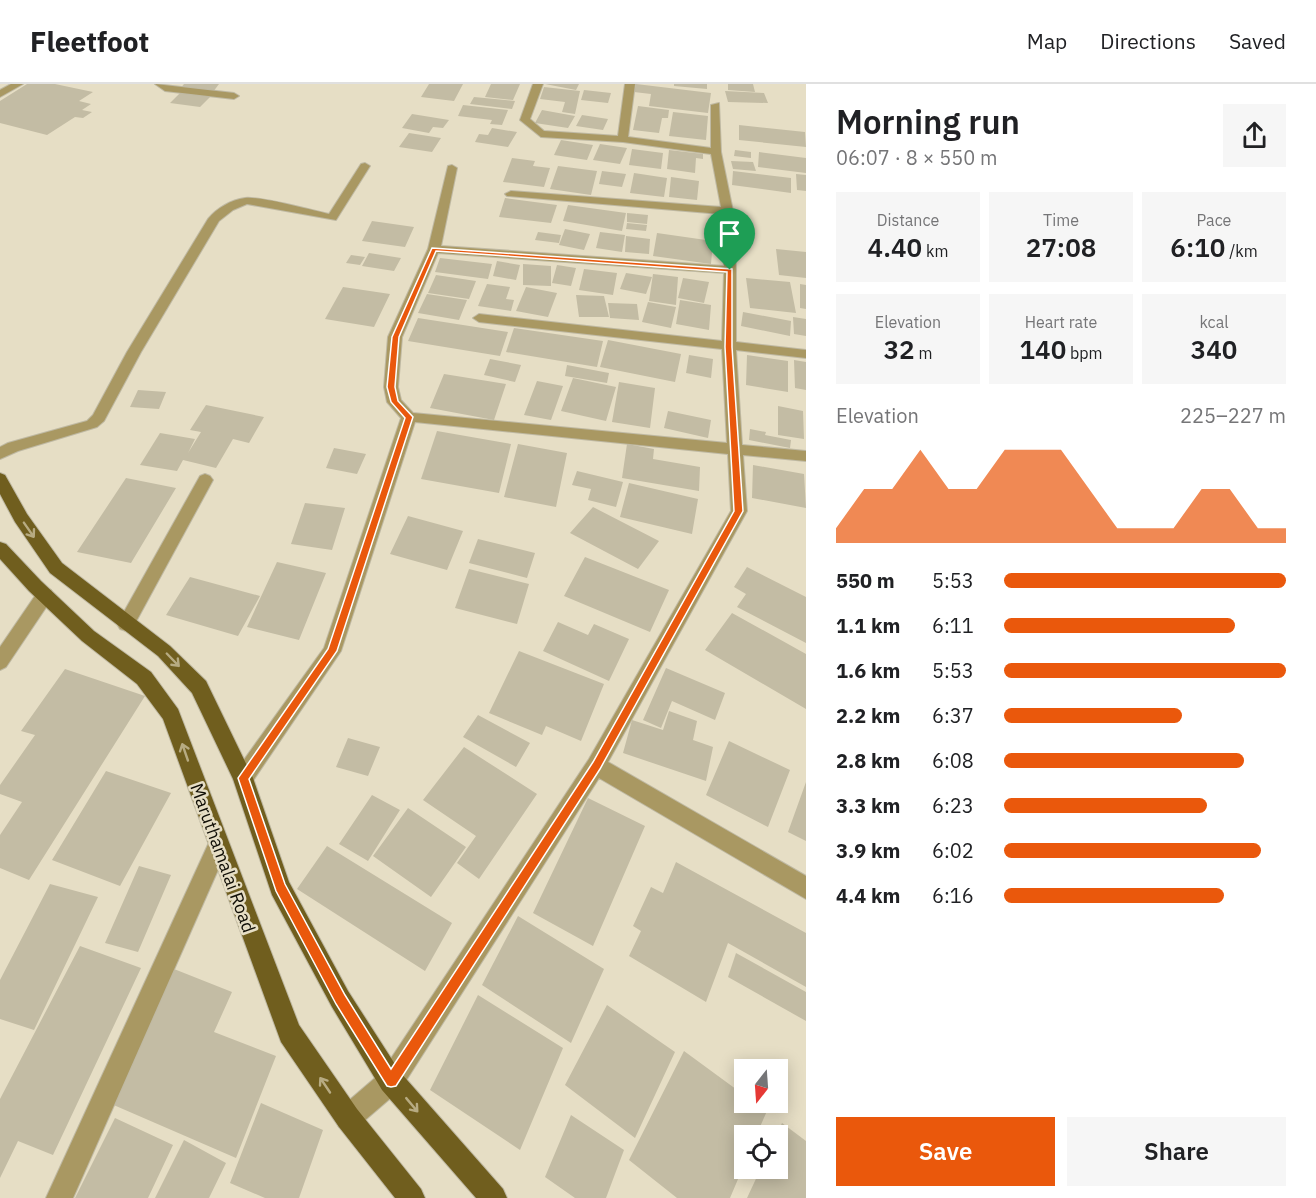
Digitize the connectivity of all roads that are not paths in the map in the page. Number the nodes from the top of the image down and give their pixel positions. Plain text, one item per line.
1 (18, 84) edge
2 (160, 84) edge
3 (538, 84) edge
4 (630, 84) edge
5 (0, 94) edge
6 (234, 96) dead end
7 (716, 105) dead end
8 (623, 139) junction
9 (716, 152) junction
10 (365, 166) dead end
11 (452, 168) dead end
12 (510, 194) dead end
13 (727, 211) junction
14 (434, 249) junction
15 (730, 270) junction
16 (479, 318) dead end
17 (729, 347) junction
18 (806, 354) edge
19 (410, 417) junction
20 (735, 450) junction
21 (0, 454) edge
22 (806, 456) edge
23 (0, 480) edge
24 (205, 480) dead end
25 (0, 548) edge
26 (45, 595) junction
27 (126, 624) junction
28 (0, 662) edge
29 (596, 765) junction
30 (243, 778) junction
31 (218, 845) junction
32 (806, 888) edge
33 (391, 1081) junction
34 (348, 1118) junction
35 (59, 1198) edge
36 (412, 1198) edge
37 (494, 1198) edge

1 - 5 street
2 - 6 street
3 - 8 street
4 - 8 street
7 - 9 street
8 - 9 street
9 - 13 street
10 - 21 street
11 - 14 street
12 - 13 street
13 - 15 street
14 - 15 street
14 - 19 street
15 - 17 street
16 - 17 street
17 - 18 street
17 - 20 street
19 - 20 street
19 - 30 street
20 - 22 street
20 - 29 street
23 -> 27 main road
24 - 27 street
25 - 26 main road, Maruthamalai Road
26 - 28 street
31 -> 26 main road, Maruthamalai Road
27 -> 30 main road
29 - 32 street
29 - 33 street
30 - 33 main road
34 -> 31 main road, Maruthamalai Road
31 - 35 street
33 - 34 street
33 -> 37 main road
34 - 36 main road, Maruthamalai Road

